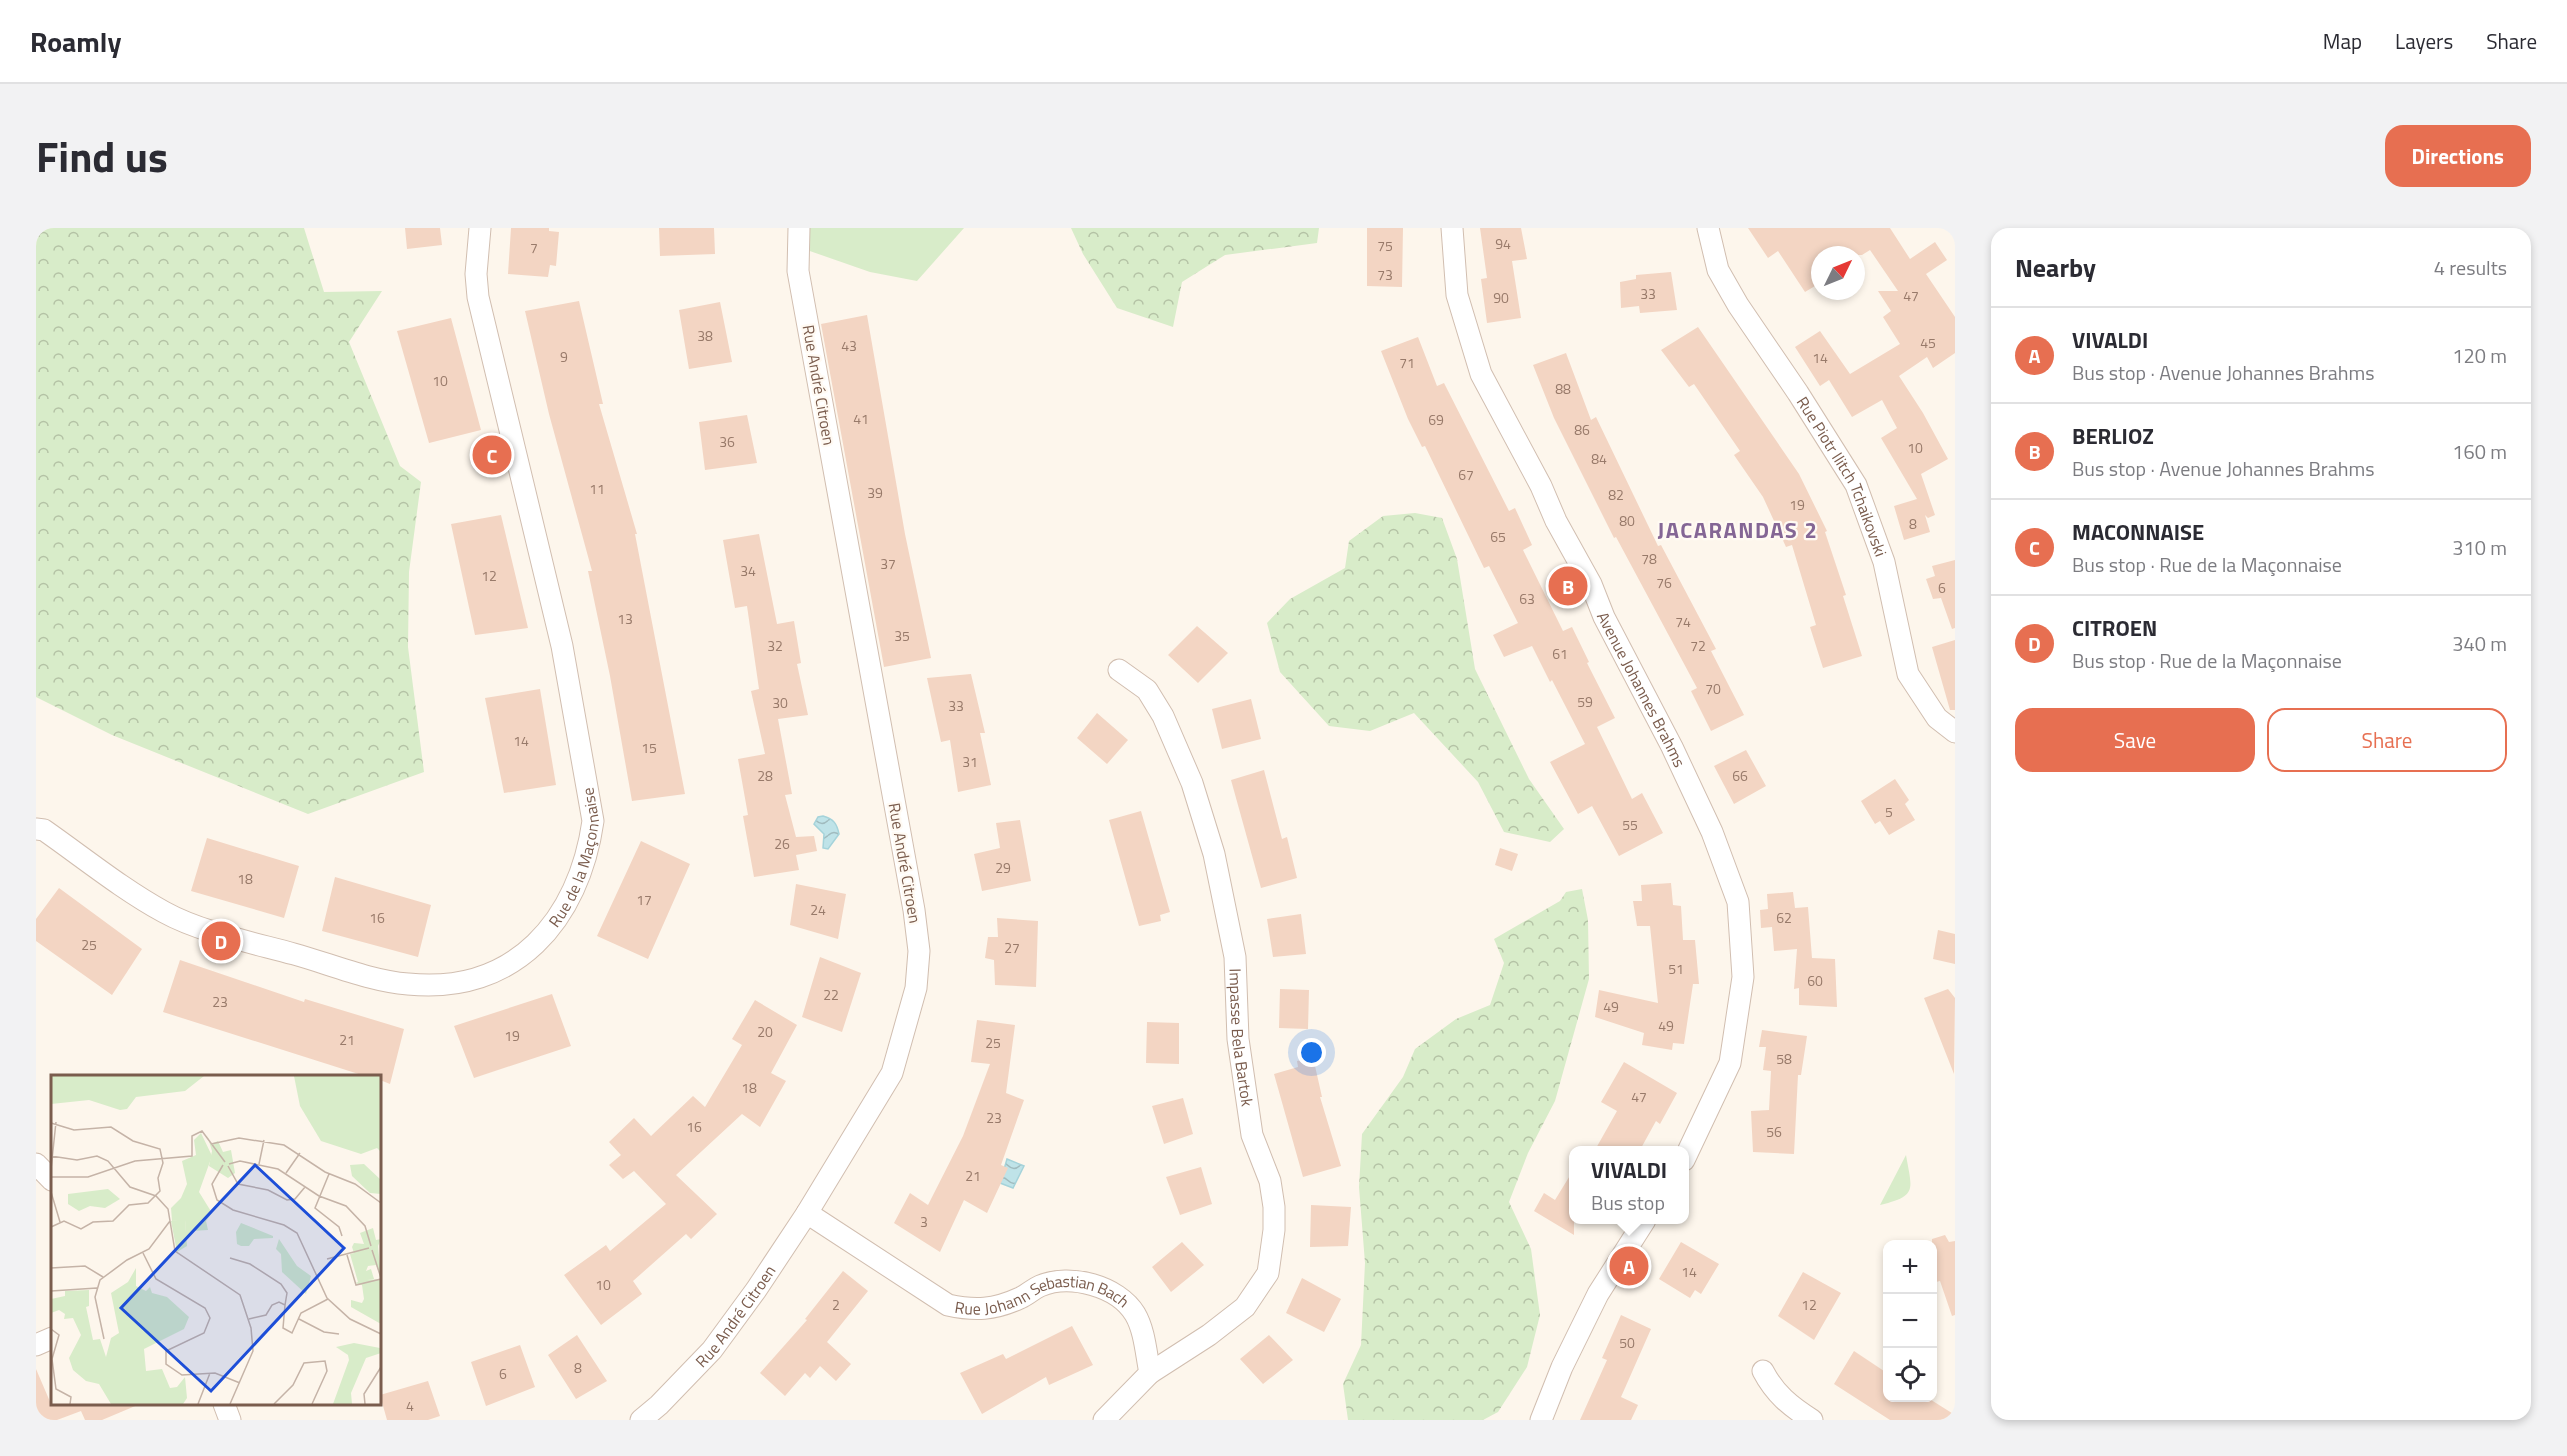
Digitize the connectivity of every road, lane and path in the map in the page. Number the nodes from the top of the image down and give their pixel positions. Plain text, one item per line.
1 (480, 228) edge
2 (799, 228) edge
3 (1452, 228) edge
4 (1708, 228) edge
5 (1119, 670) dead end
6 (1955, 732) edge
7 (36, 829) edge
8 (1689, 1149) edge
9 (36, 1164) edge
10 (51, 1179) edge
11 (807, 1213) junction
12 (1642, 1224) edge
13 (51, 1338) edge
14 (36, 1345) edge
15 (1763, 1371) dead end
16 (1150, 1373) junction
17 (224, 1405) edge
18 (230, 1420) edge
19 (641, 1420) edge
20 (1104, 1420) edge
21 (1540, 1420) edge
22 (1812, 1420) edge

1 - 7 street, Rue de la Maçonnaise
2 - 11 street, Rue André Citroen
3 - 8 street, Avenue Johannes Brahms
4 - 6 street, Rue Piotr Ilitch Tchaikovski
5 - 16 street, Impasse Bela Bartok
9 - 10 street
11 - 16 street, Rue Johann Sebastian Bach
11 - 19 street, Rue André Citroen
12 - 21 street
13 - 14 street
15 - 22 street
16 - 20 street
17 - 18 street

